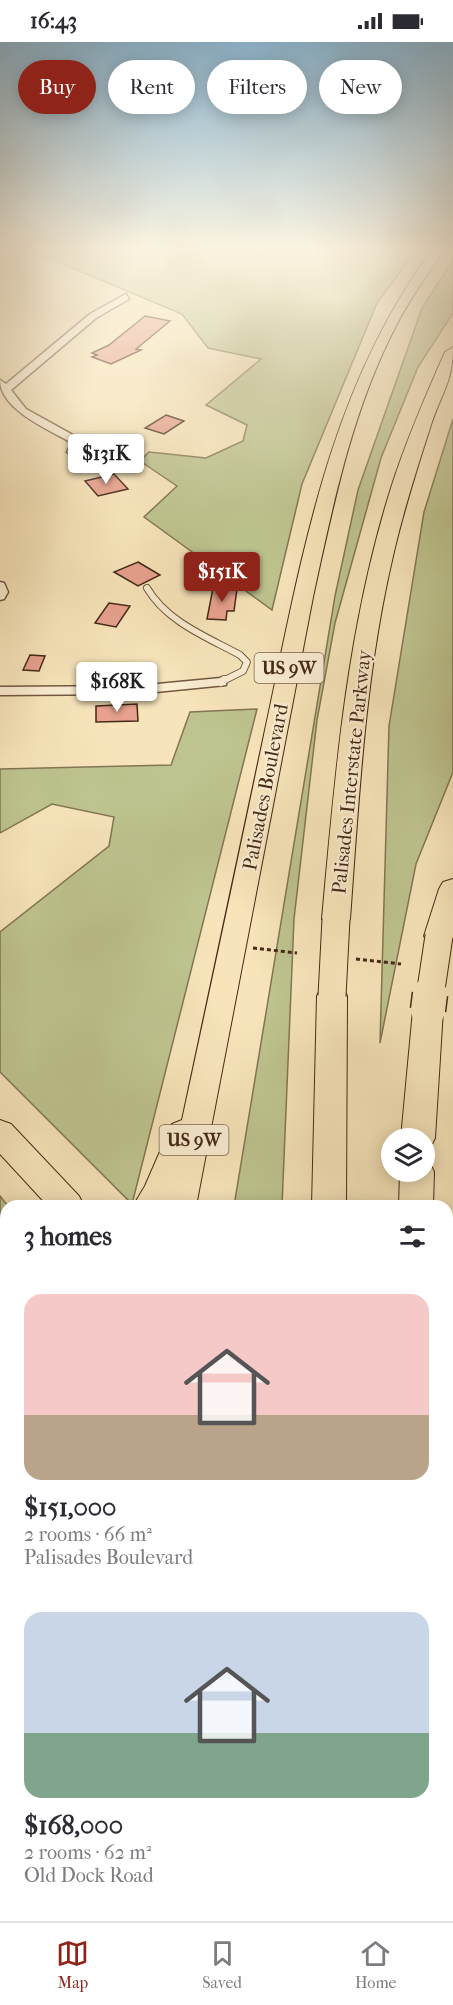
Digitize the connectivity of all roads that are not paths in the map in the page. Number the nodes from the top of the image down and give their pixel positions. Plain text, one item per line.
1 (66, 337) edge
2 (385, 337) edge
3 (453, 352) edge
4 (3, 386) edge
5 (80, 443) dead end
6 (147, 588) dead end
7 (222, 682) joint
8 (0, 691) edge
9 (453, 889) edge
10 (208, 1074) junction
11 (419, 1128) edge
12 (0, 1133) edge
13 (417, 1182) edge
14 (62, 1200) edge
15 (153, 1200) edge
16 (181, 1200) edge
17 (329, 1200) edge
18 (416, 1200) edge

1 - 4 street
2 - 10 main road, Palisades Boulevard / US 9W
3 - 17 highway, Palisades Interstate Parkway, bridge
4 - 5 street
6 - 7 lane
7 - 8 street
9 - 11 highway, bridge
10 - 15 main road
10 - 16 main road, Palisades Boulevard / US 9W
12 - 14 main road
13 - 18 highway

